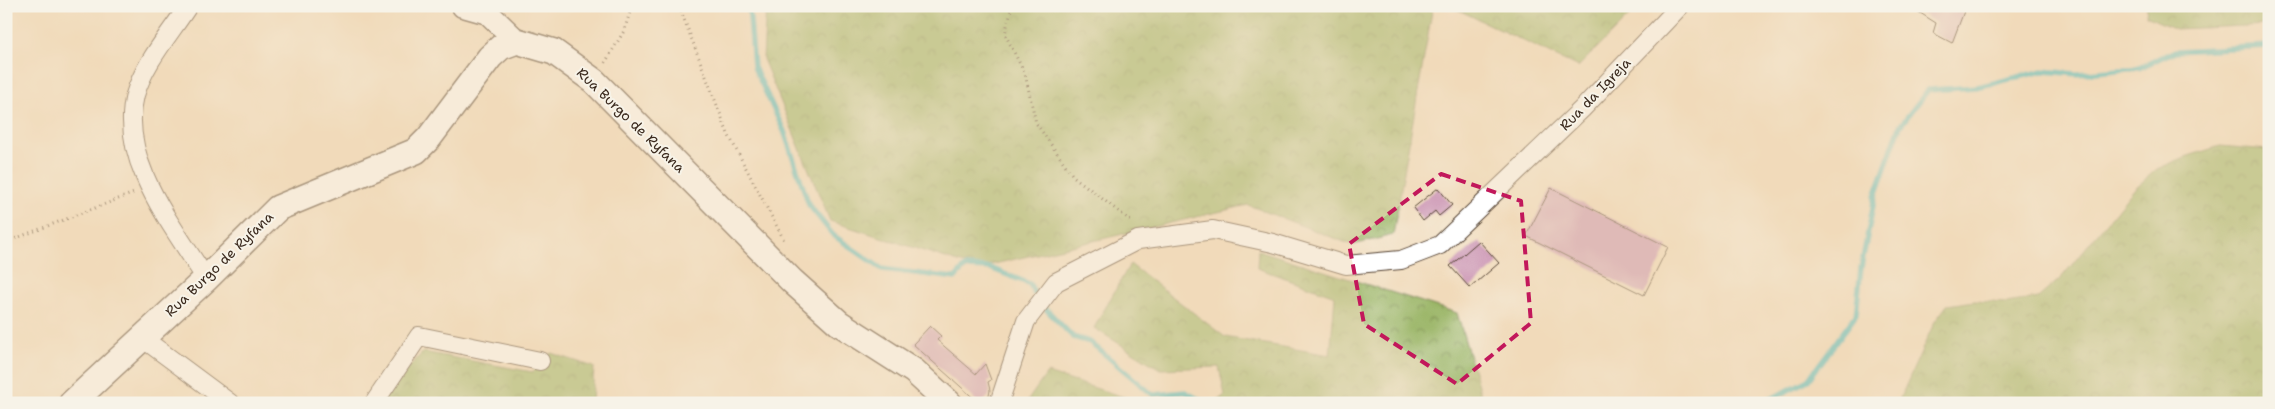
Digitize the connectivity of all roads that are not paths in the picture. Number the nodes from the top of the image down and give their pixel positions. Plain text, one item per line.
1 (188, 6) edge
2 (463, 6) edge
3 (1680, 6) edge
4 (517, 41) junction
5 (206, 279) junction
6 (141, 337) junction
7 (540, 360) dead end
8 (72, 403) edge
9 (230, 403) edge
10 (374, 403) edge
11 (949, 403) edge
12 (999, 403) edge

1 - 5 street
2 - 4 street
3 - 12 street, Rua da Igreja
4 - 5 main road, Rua Burgo de Ryfana
4 - 11 main road, Rua Burgo de Ryfana
5 - 6 main road, Rua Burgo de Ryfana
6 - 8 main road, Rua Burgo de Ryfana
6 - 9 street
7 - 10 street

